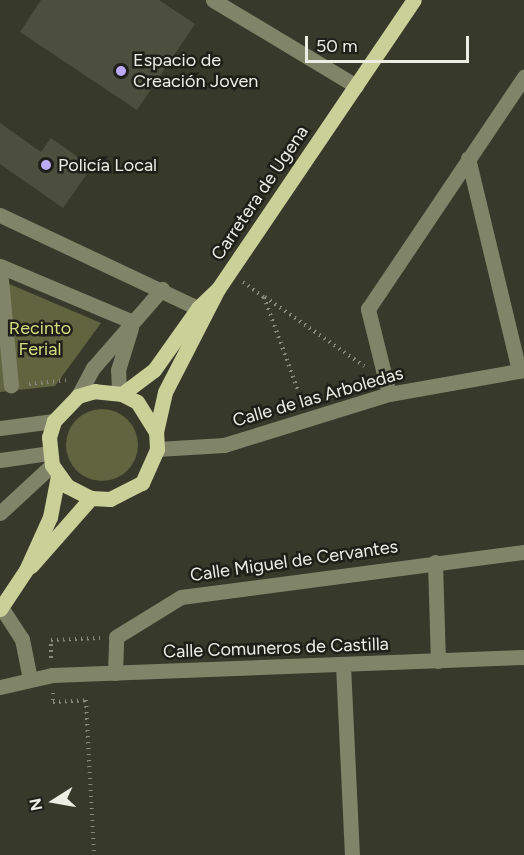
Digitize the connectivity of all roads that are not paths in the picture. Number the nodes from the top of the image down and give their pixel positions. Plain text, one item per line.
1 (414, 0) edge
2 (219, 2) edge
3 (524, 78) edge
4 (356, 86) junction
5 (468, 158) junction
6 (0, 215) edge
7 (0, 266) edge
8 (1, 280) edge
9 (162, 289) junction
10 (218, 289) junction
11 (2, 306) edge
12 (198, 308) junction
13 (133, 322) junction
14 (3, 336) edge
15 (521, 370) edge
16 (11, 386) road end
17 (121, 393) junction
18 (389, 394) junction
19 (78, 396) junction
20 (54, 421) junction
21 (0, 428) edge
22 (156, 432) junction
23 (157, 449) junction
24 (0, 460) edge
25 (53, 465) junction
26 (91, 498) junction
27 (0, 513) edge
28 (524, 552) edge
29 (435, 562) junction
30 (26, 570) junction
31 (0, 608) edge
32 (524, 657) edge
33 (438, 661) junction
34 (343, 665) junction
35 (115, 673) junction
36 (30, 679) junction
37 (5, 686) edge
38 (0, 700) edge
39 (352, 855) edge

1 - 4 main road, Carretera de Ugena
2 - 4 street
3 - 5 street
4 - 10 main road, Carretera de Ugena
5 - 15 street
5 - 18 street
6 - 9 street
7 - 13 street
8 - 11 street
9 - 12 street
9 - 13 street
10 - 12 main road, Carretera de Ugena
10 - 22 main road
11 - 14 street
12 - 17 main road, Carretera de Ugena
13 - 17 street
13 - 19 street
14 - 16 street
15 - 18 street, Calle de las Arboledas
17 - 19 main road
17 - 22 main road
18 - 23 street, Calle de las Arboledas
19 - 20 main road
20 - 21 street
20 - 25 main road
22 - 23 main road
23 - 26 main road
24 - 25 street
25 - 26 main road
25 - 27 street
25 - 30 main road
26 - 30 main road
28 - 29 street, Calle Miguel de Cervantes
29 - 33 street
29 - 35 street, Calle Miguel de Cervantes
30 - 31 main road
31 - 36 street
32 - 33 street, Calle Comuneros de Castilla
33 - 34 street, Calle Comuneros de Castilla
34 - 35 street, Calle Comuneros de Castilla
34 - 39 street
35 - 36 street, Calle Comuneros de Castilla
36 - 37 street, Calle Comuneros de Castilla
37 - 38 street

